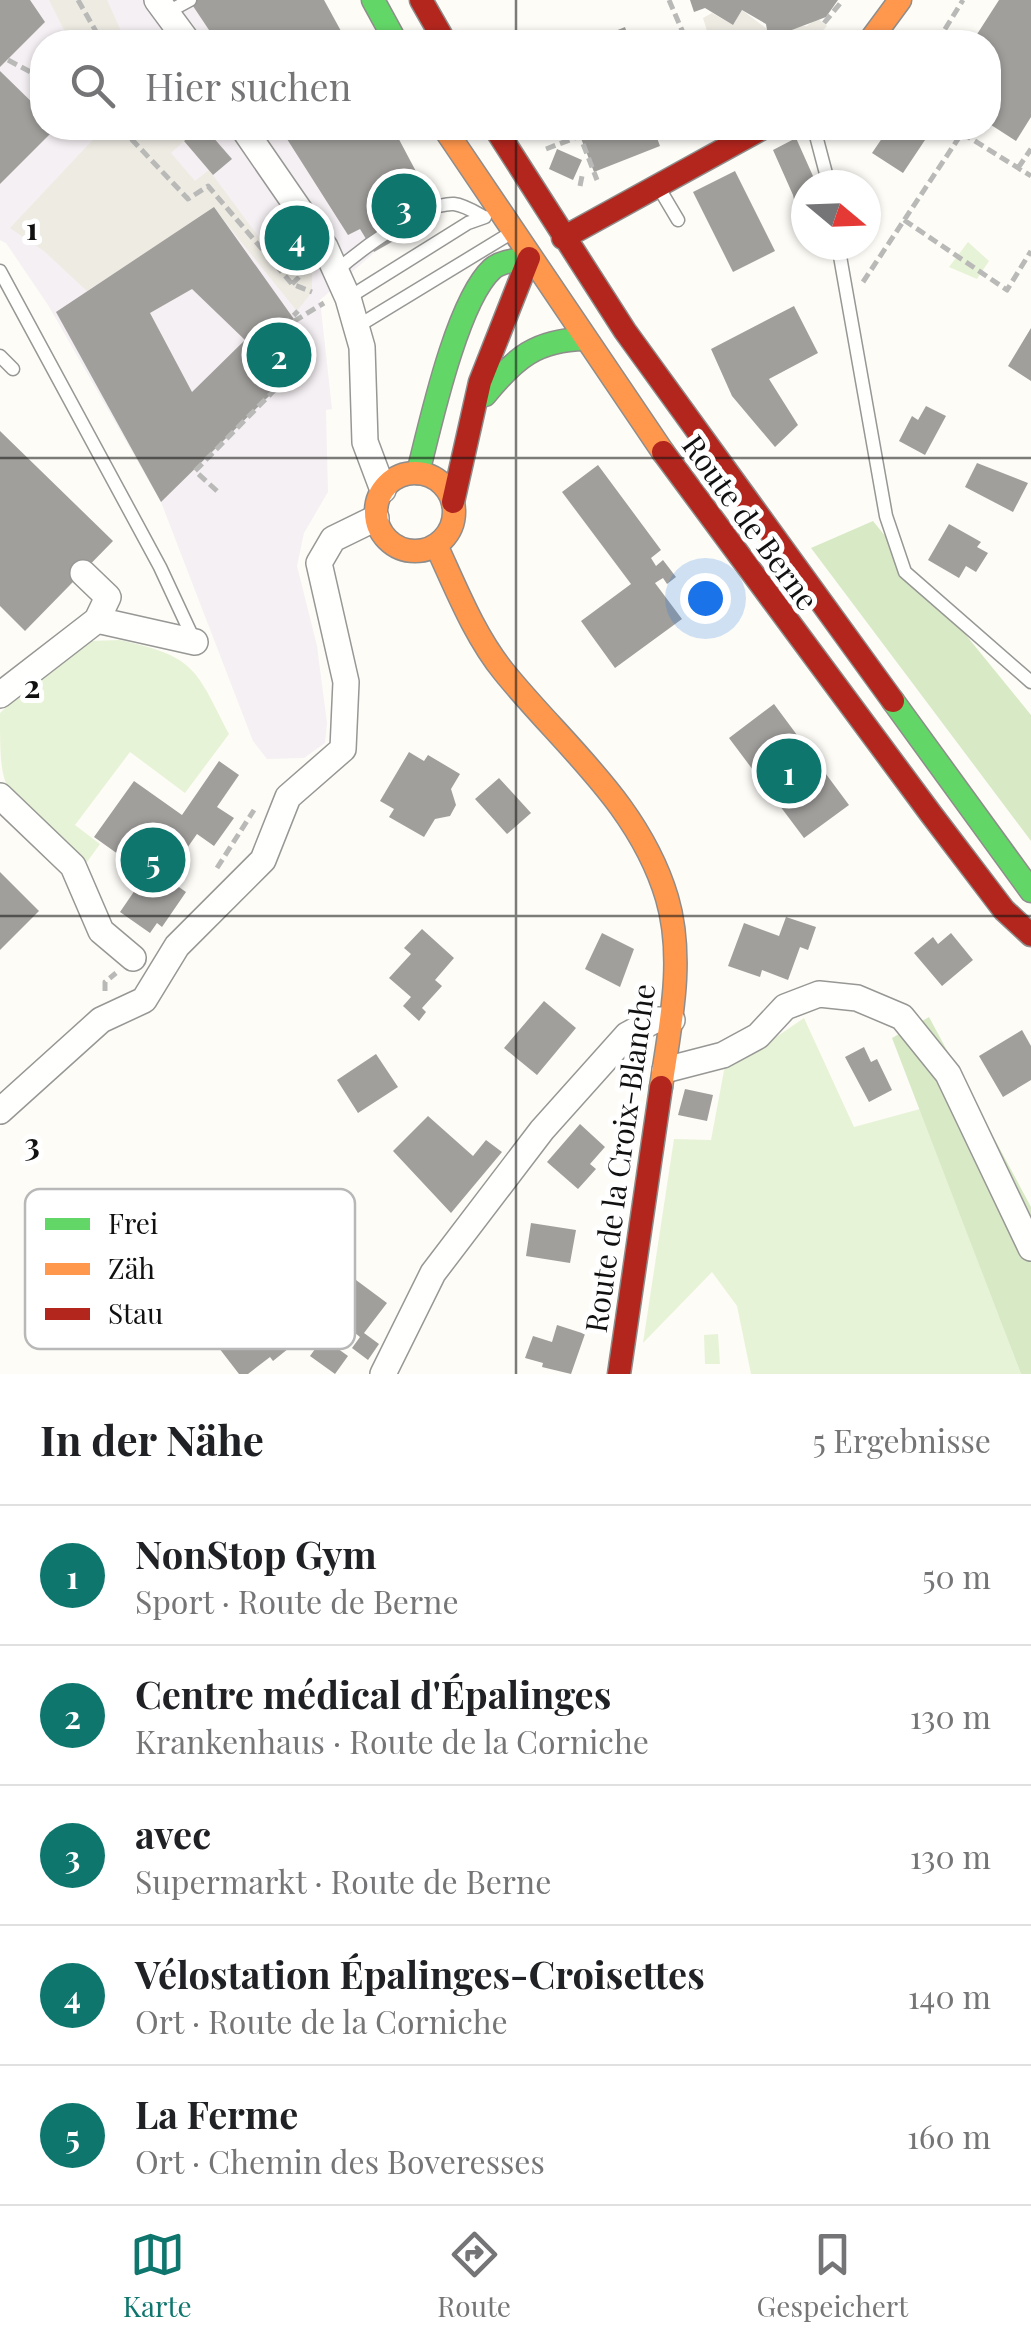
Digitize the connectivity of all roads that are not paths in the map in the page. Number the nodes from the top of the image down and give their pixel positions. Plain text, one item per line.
1 (190, 0) edge
2 (373, 0) edge
3 (421, 0) edge
4 (900, 0) edge
5 (162, 6) edge
6 (179, 30) edge
7 (389, 30) edge
8 (438, 30) edge
9 (878, 30) edge
10 (251, 140) edge
11 (453, 140) edge
12 (501, 140) edge
13 (740, 140) edge
14 (817, 140) edge
15 (825, 170) edge
16 (657, 184) junction
17 (485, 218) junction
18 (678, 220) dead end
19 (521, 233) junction
20 (554, 237) junction
21 (529, 258) junction
22 (322, 259) junction
23 (840, 260) edge
24 (0, 270) edge
25 (337, 300) junction
26 (358, 326) junction
27 (585, 339) junction
28 (0, 356) edge
29 (13, 370) dead end
30 (471, 412) junction
31 (418, 473) junction
32 (383, 490) junction
33 (452, 502) junction
34 (376, 518) junction
35 (436, 545) junction
36 (82, 572) dead end
37 (97, 620) junction
38 (195, 642) joint
39 (1031, 682) edge
40 (0, 694) edge
41 (0, 796) edge
42 (1031, 891) edge
43 (1031, 935) edge
44 (133, 958) road end
45 (672, 1020) junction
46 (665, 1070) junction
47 (0, 1111) edge
48 (1031, 1248) edge
49 (383, 1374) edge
50 (619, 1374) edge

1 - 5 lane
2 - 7 street
3 - 8 street
4 - 9 street
5 - 6 street
10 - 22 street
11 - 19 street, Route de Berne
12 - 20 street, Route de Berne
13 - 16 street
14 - 15 lane
16 - 18 lane
16 - 20 street
17 - 19 lane
17 - 22 lane
17 - 25 lane
19 - 21 street, Route de Berne
19 - 26 lane
20 - 21 street
20 - 42 street, Route de Berne
21 - 27 street, Route de Berne
21 - 30 street
21 - 31 street
22 - 25 street
23 - 39 lane
24 - 38 lane
25 - 26 street
26 - 32 street
27 - 30 street
27 - 43 street, Route de Berne
28 - 29 lane
30 - 33 street
31 - 32 street
31 - 33 street
32 - 34 street
33 - 35 street
34 - 35 street
34 - 47 street
35 - 45 street, Route de la Croix-Blanche
36 - 37 street
37 - 38 street
37 - 40 street
41 - 44 street
45 - 46 street, Route de la Croix-Blanche
45 - 49 street
46 - 48 street
46 - 50 street, Route de la Croix-Blanche

